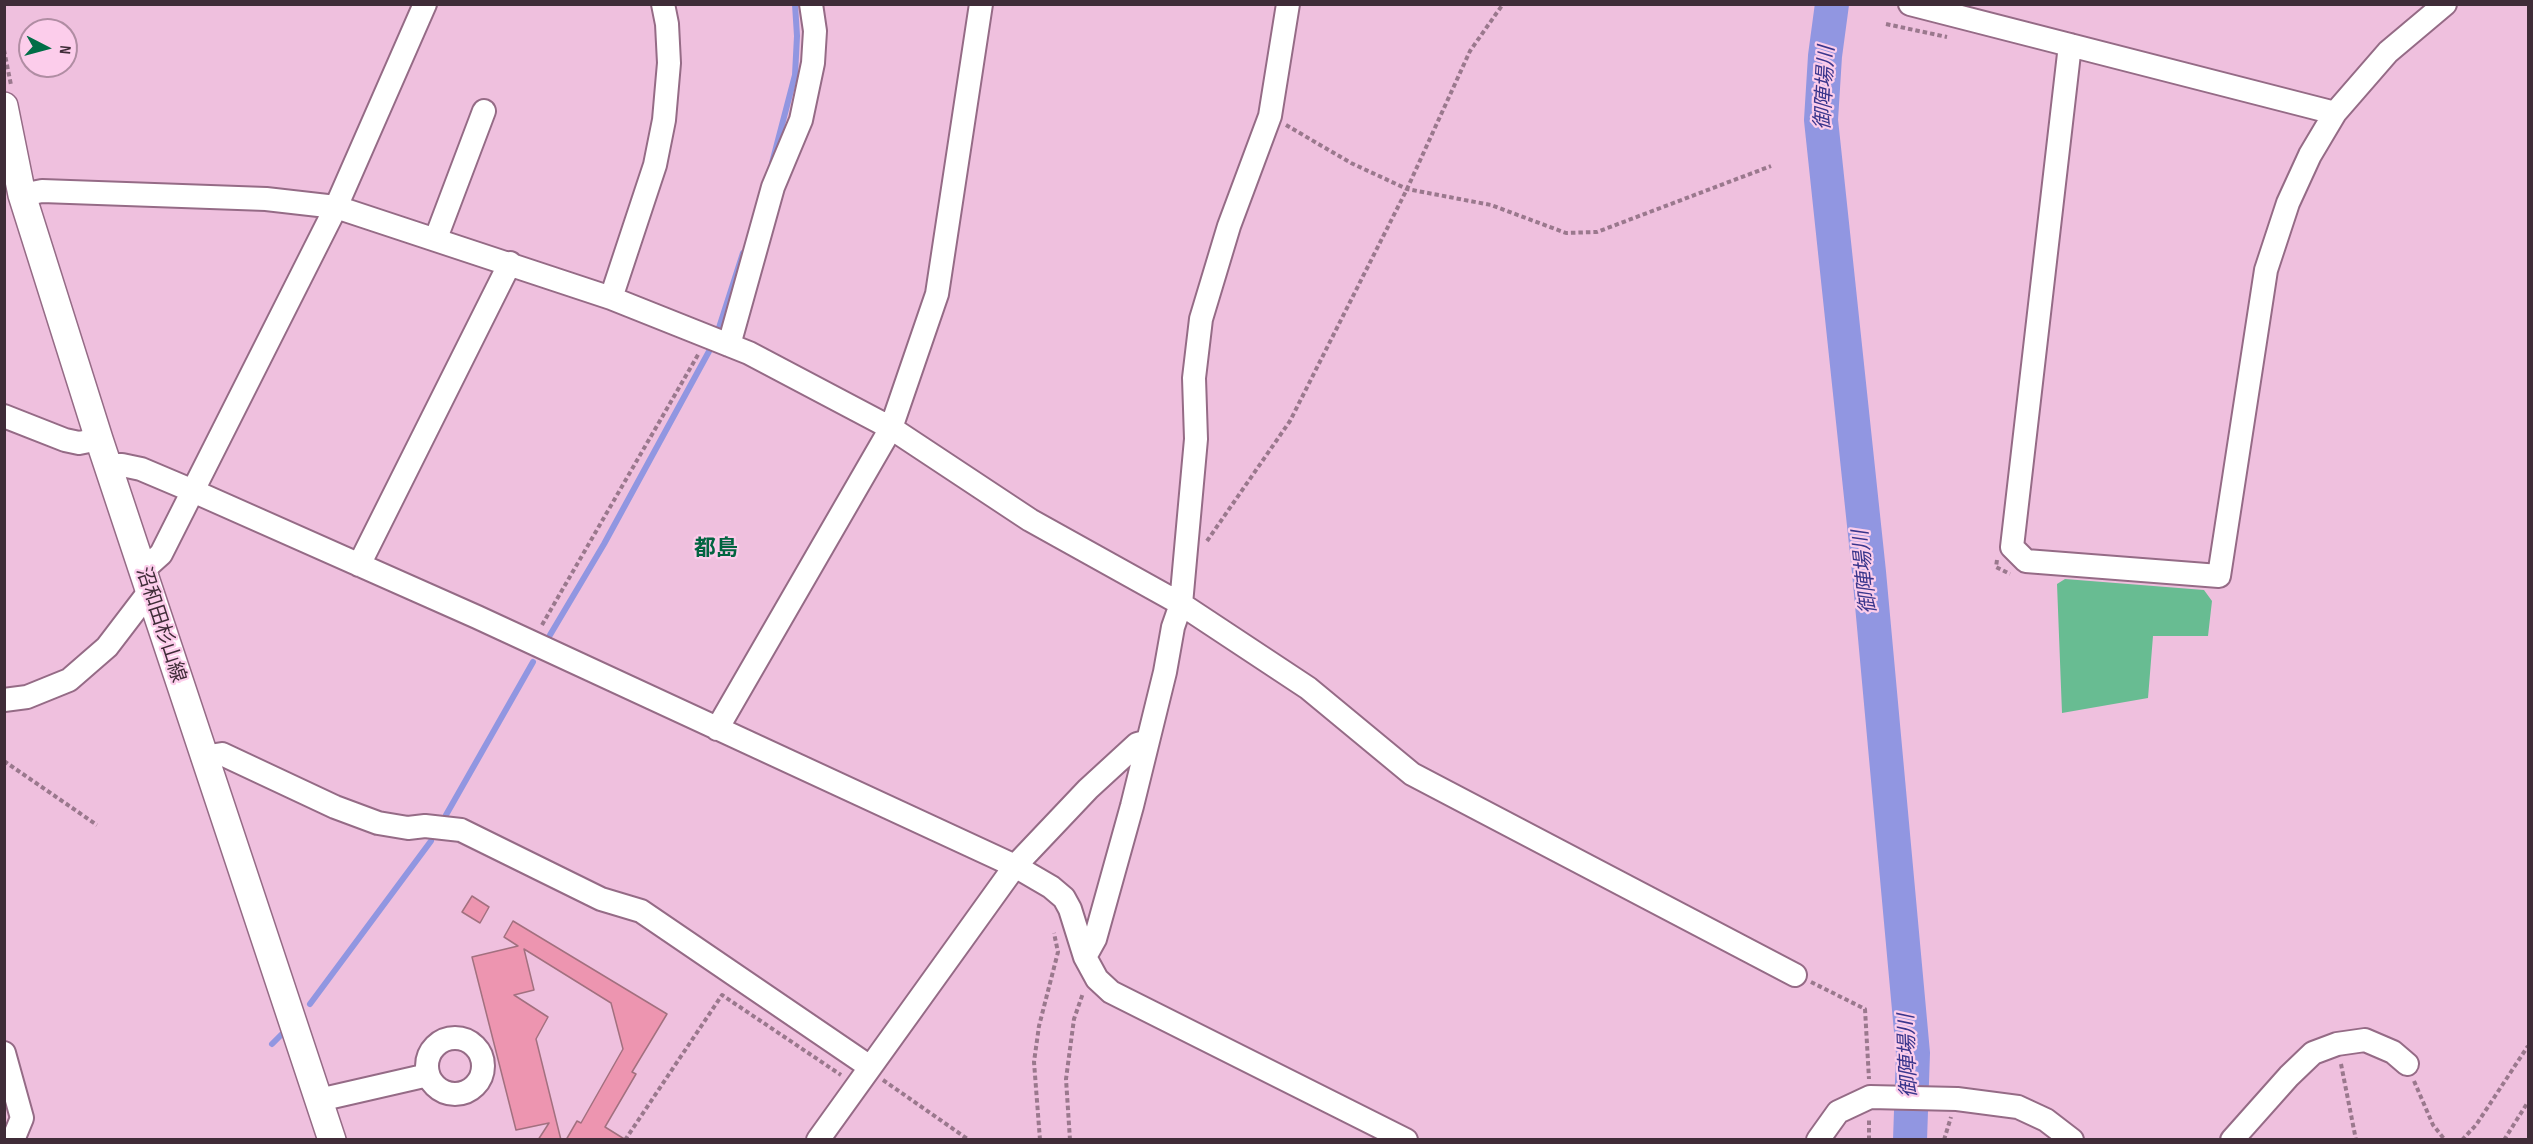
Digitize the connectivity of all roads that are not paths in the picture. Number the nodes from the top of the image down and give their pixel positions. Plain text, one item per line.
1 (425, 4) edge
2 (663, 4) edge
3 (811, 4) edge
4 (981, 4) edge
5 (1288, 4) edge
6 (1910, 4) edge
7 (2445, 4) edge
8 (2070, 45) junction
9 (4, 106) edge
10 (484, 111) dead end
11 (2335, 113) junction
12 (15, 183) edge
13 (336, 207) junction
14 (436, 238) junction
15 (510, 263) junction
16 (611, 298) junction
17 (718, 341) junction
18 (4, 416) edge
19 (891, 428) junction
20 (99, 440) junction
21 (108, 465) junction
22 (193, 491) junction
23 (359, 565) junction
24 (146, 582) junction
25 (1181, 604) junction
26 (4, 700) edge
27 (717, 729) junction
28 (1148, 741) junction
29 (203, 758) junction
30 (1015, 866) junction
31 (1085, 957) junction
32 (1795, 975) road end
33 (4, 1053) edge
34 (2407, 1064) road end
35 (870, 1067) junction
36 (428, 1075) dead end
37 (319, 1100) junction
38 (13, 1140) edge
39 (332, 1140) edge
40 (818, 1140) edge
41 (1406, 1140) edge
42 (1818, 1140) edge
43 (2072, 1140) edge
44 (2232, 1140) edge

1 - 13 street
2 - 16 street
3 - 17 street
4 - 19 street
5 - 25 street
6 - 8 street
7 - 11 street
8 - 11 street
8 - 11 street
9 - 12 main road, 沼和田杉山線
10 - 14 street
12 - 13 street
12 - 20 main road, 沼和田杉山線
13 - 14 street
13 - 22 street
14 - 15 street
15 - 16 street
15 - 23 street
16 - 17 street
17 - 19 street
18 - 20 street
19 - 25 street
19 - 27 street
20 - 21 main road, 沼和田杉山線
21 - 22 street
21 - 24 main road, 沼和田杉山線
22 - 23 street
22 - 24 street
23 - 27 street
24 - 26 street
24 - 29 main road, 沼和田杉山線
25 - 28 street
25 - 32 street
27 - 30 street
28 - 30 street
28 - 31 street
29 - 35 street
29 - 37 main road, 沼和田杉山線
30 - 31 street
30 - 35 street
31 - 41 street
33 - 38 street
34 - 44 street
35 - 40 street
36 - 37 street
37 - 39 main road, 沼和田杉山線
42 - 43 street

